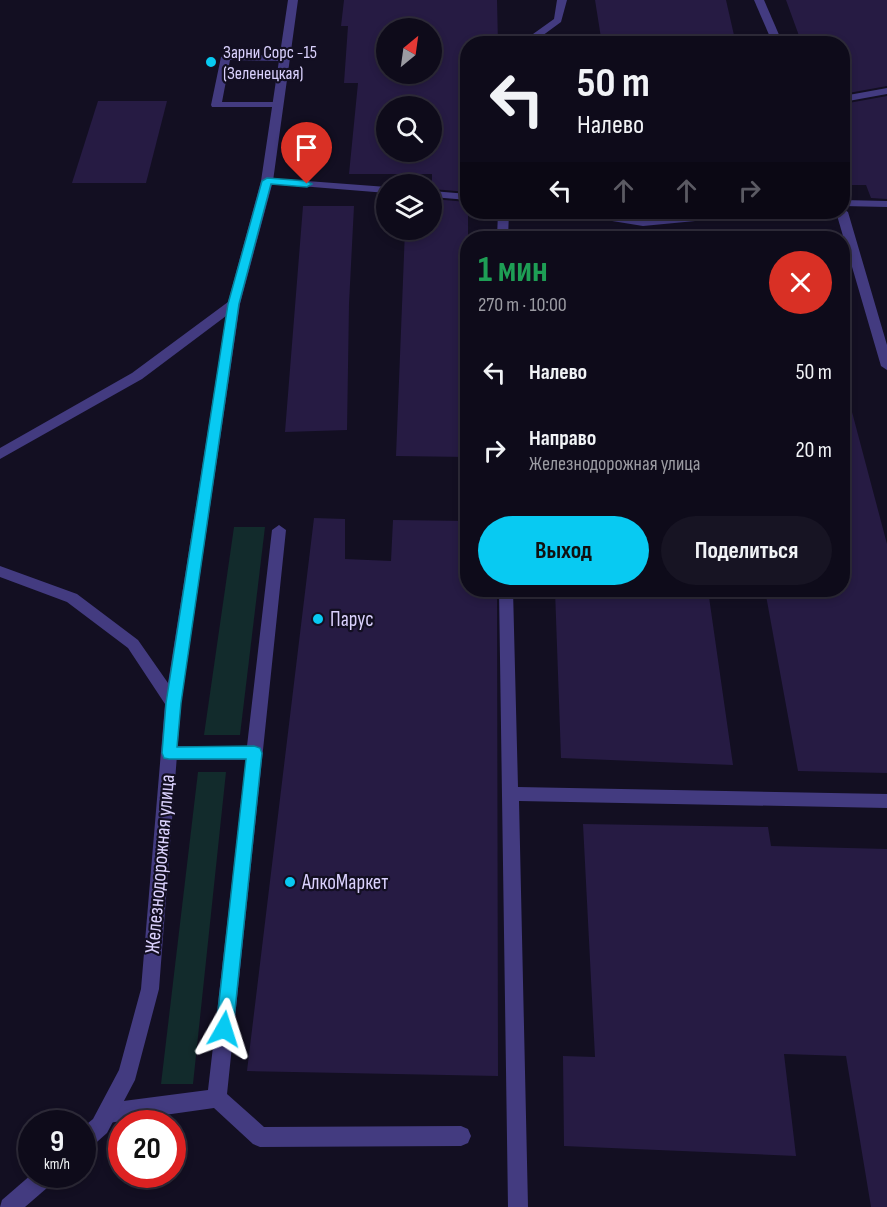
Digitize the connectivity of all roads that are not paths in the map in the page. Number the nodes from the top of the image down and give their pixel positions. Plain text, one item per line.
1 (293, 0) edge
2 (562, 0) edge
3 (759, 0) edge
4 (535, 36) edge
5 (775, 36) edge
6 (284, 58) junction
7 (887, 91) edge
8 (850, 98) edge
9 (278, 105) junction
10 (267, 181) junction
11 (376, 189) edge
12 (442, 195) edge
13 (460, 196) edge
14 (850, 203) edge
15 (887, 204) edge
16 (618, 219) edge
17 (681, 219) edge
18 (850, 239) edge
19 (234, 304) junction
20 (887, 366) edge
21 (0, 454) edge
22 (279, 530) dead end
23 (0, 571) edge
24 (506, 597) edge
25 (173, 703) junction
26 (169, 753) junction
27 (254, 753) junction
28 (510, 794) junction
29 (887, 801) edge
30 (217, 1098) junction
31 (110, 1110) edge
32 (130, 1110) edge
33 (108, 1113) edge
34 (96, 1130) edge
35 (461, 1136) dead end
36 (31, 1188) edge
37 (9, 1207) edge
38 (518, 1207) edge

1 - 6 street, Железнодорожная улица
2 - 4 street
3 - 5 street
6 - 9 street, Железнодорожная улица
6 - 9 street
7 - 8 street
9 - 10 street, Железнодорожная улица
10 - 11 street
10 - 19 street, Железнодорожная улица
12 - 13 street
14 - 15 street
16 - 17 street
18 - 20 street
19 - 21 street
19 - 25 street, Железнодорожная улица
22 - 27 street
23 - 25 street
24 - 28 street
25 - 26 street, Железнодорожная улица
26 - 27 street
26 - 31 street, Железнодорожная улица
27 - 30 street
28 - 29 street
28 - 38 street
30 - 32 street
30 - 35 street
33 - 34 street, Железнодорожная улица
36 - 37 street

